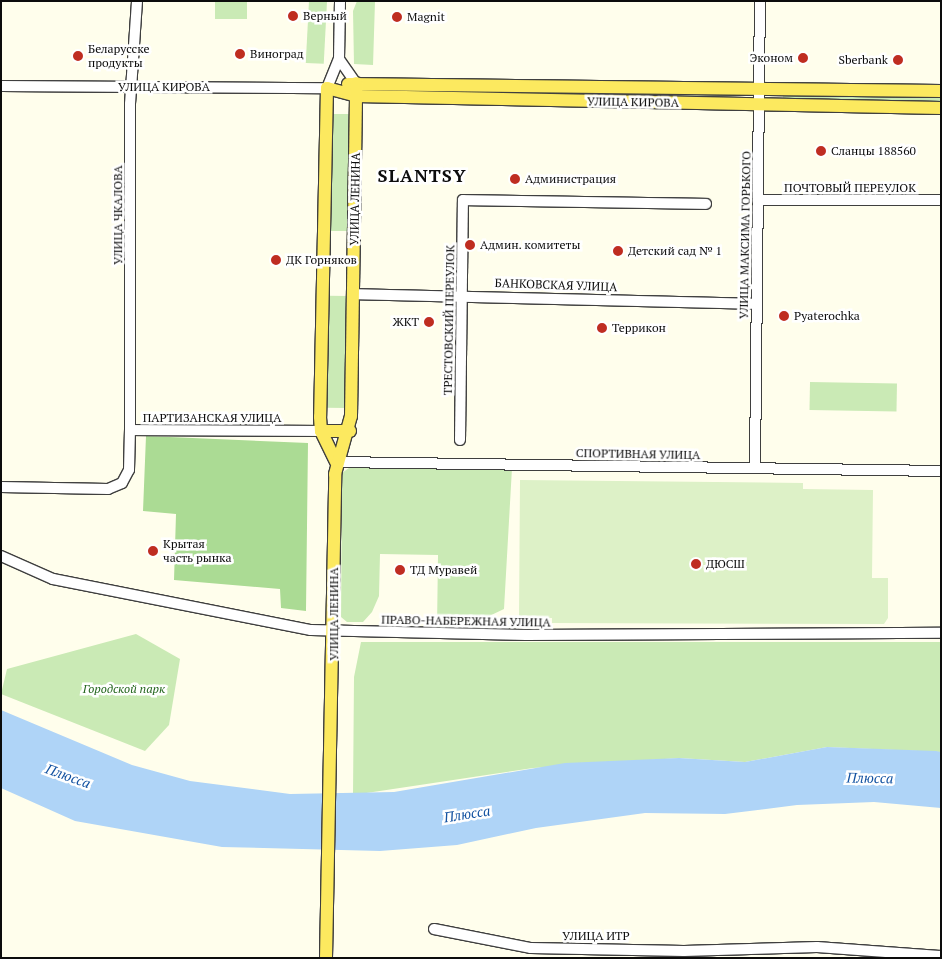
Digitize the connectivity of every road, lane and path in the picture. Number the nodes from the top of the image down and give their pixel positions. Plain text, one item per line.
1 (136, 1) edge
2 (760, 1) edge
3 (341, 2) edge
4 (339, 58) junction
5 (356, 83) junction
6 (1, 86) edge
7 (131, 88) junction
8 (327, 88) junction
9 (759, 88) junction
10 (941, 91) edge
11 (356, 96) junction
12 (759, 104) junction
13 (941, 108) edge
14 (759, 200) junction
15 (941, 200) edge
16 (706, 204) dead end
17 (353, 294) junction
18 (462, 296) junction
19 (757, 304) junction
20 (130, 430) junction
21 (321, 431) junction
22 (350, 431) junction
23 (460, 440) dead end
24 (336, 462) junction
25 (755, 468) junction
26 (941, 471) edge
27 (1, 488) edge
28 (1, 556) edge
29 (334, 631) junction
30 (941, 633) edge
31 (434, 930) dead end
32 (760, 950) junction
33 (871, 953) junction
34 (941, 956) edge
35 (326, 958) edge
36 (773, 958) edge
37 (856, 958) edge

1 - 7 street, УЛИЦА ЧКАЛОВА
2 - 9 street, УЛИЦА МАКСИМА ГОРЬКОГО
3 - 4 street, УЛИЦА ЛЕНИНА
4 - 5 street
4 - 8 street, УЛИЦА ЛЕНИНА
5 - 8 main road, УЛИЦА КИРОВА
5 - 9 main road, УЛИЦА КИРОВА
5 - 11 main road, УЛИЦА ЛЕНИНА
6 - 7 street, УЛИЦА КИРОВА
7 - 8 street, УЛИЦА КИРОВА
7 - 20 street, УЛИЦА ЧКАЛОВА
8 - 11 main road, УЛИЦА КИРОВА
8 - 21 main road, УЛИЦА ЛЕНИНА
9 - 10 main road, УЛИЦА КИРОВА
9 - 12 street, УЛИЦА МАКСИМА ГОРЬКОГО
11 - 12 main road, УЛИЦА КИРОВА
11 - 17 main road, УЛИЦА ЛЕНИНА
12 - 13 main road, УЛИЦА КИРОВА
12 - 14 street, УЛИЦА МАКСИМА ГОРЬКОГО
14 - 15 street, ПОЧТОВЫЙ ПЕРЕУЛОК
14 - 19 street, УЛИЦА МАКСИМА ГОРЬКОГО
16 - 18 street, ТРЕСТОВСКИЙ ПЕРЕУЛОК
17 - 18 street, БАНКОВСКАЯ УЛИЦА
17 - 22 main road, УЛИЦА ЛЕНИНА
18 - 19 street, БАНКОВСКАЯ УЛИЦА
18 - 23 street, ТРЕСТОВСКИЙ ПЕРЕУЛОК
19 - 25 street, УЛИЦА МАКСИМА ГОРЬКОГО
20 - 21 street, ПАРТИЗАНСКАЯ УЛИЦА
20 - 27 street, ПАРТИЗАНСКАЯ УЛИЦА
21 - 22 main road
21 - 24 main road, УЛИЦА ЛЕНИНА
22 - 24 main road, УЛИЦА ЛЕНИНА
24 - 25 street, СПОРТИВНАЯ УЛИЦА
24 - 29 main road, УЛИЦА ЛЕНИНА
25 - 26 street, СПОРТИВНАЯ УЛИЦА
28 - 29 street, ПРАВО-НАБЕРЕЖНАЯ УЛИЦА
29 - 30 street, ПРАВО-НАБЕРЕЖНАЯ УЛИЦА
29 - 35 main road, УЛИЦА ЛЕНИНА
31 - 32 street, УЛИЦА ИТР
32 - 33 street, УЛИЦА ИТР
32 - 36 street
33 - 34 street, УЛИЦА ИТР
33 - 37 street, УЛИЦА ИТР

